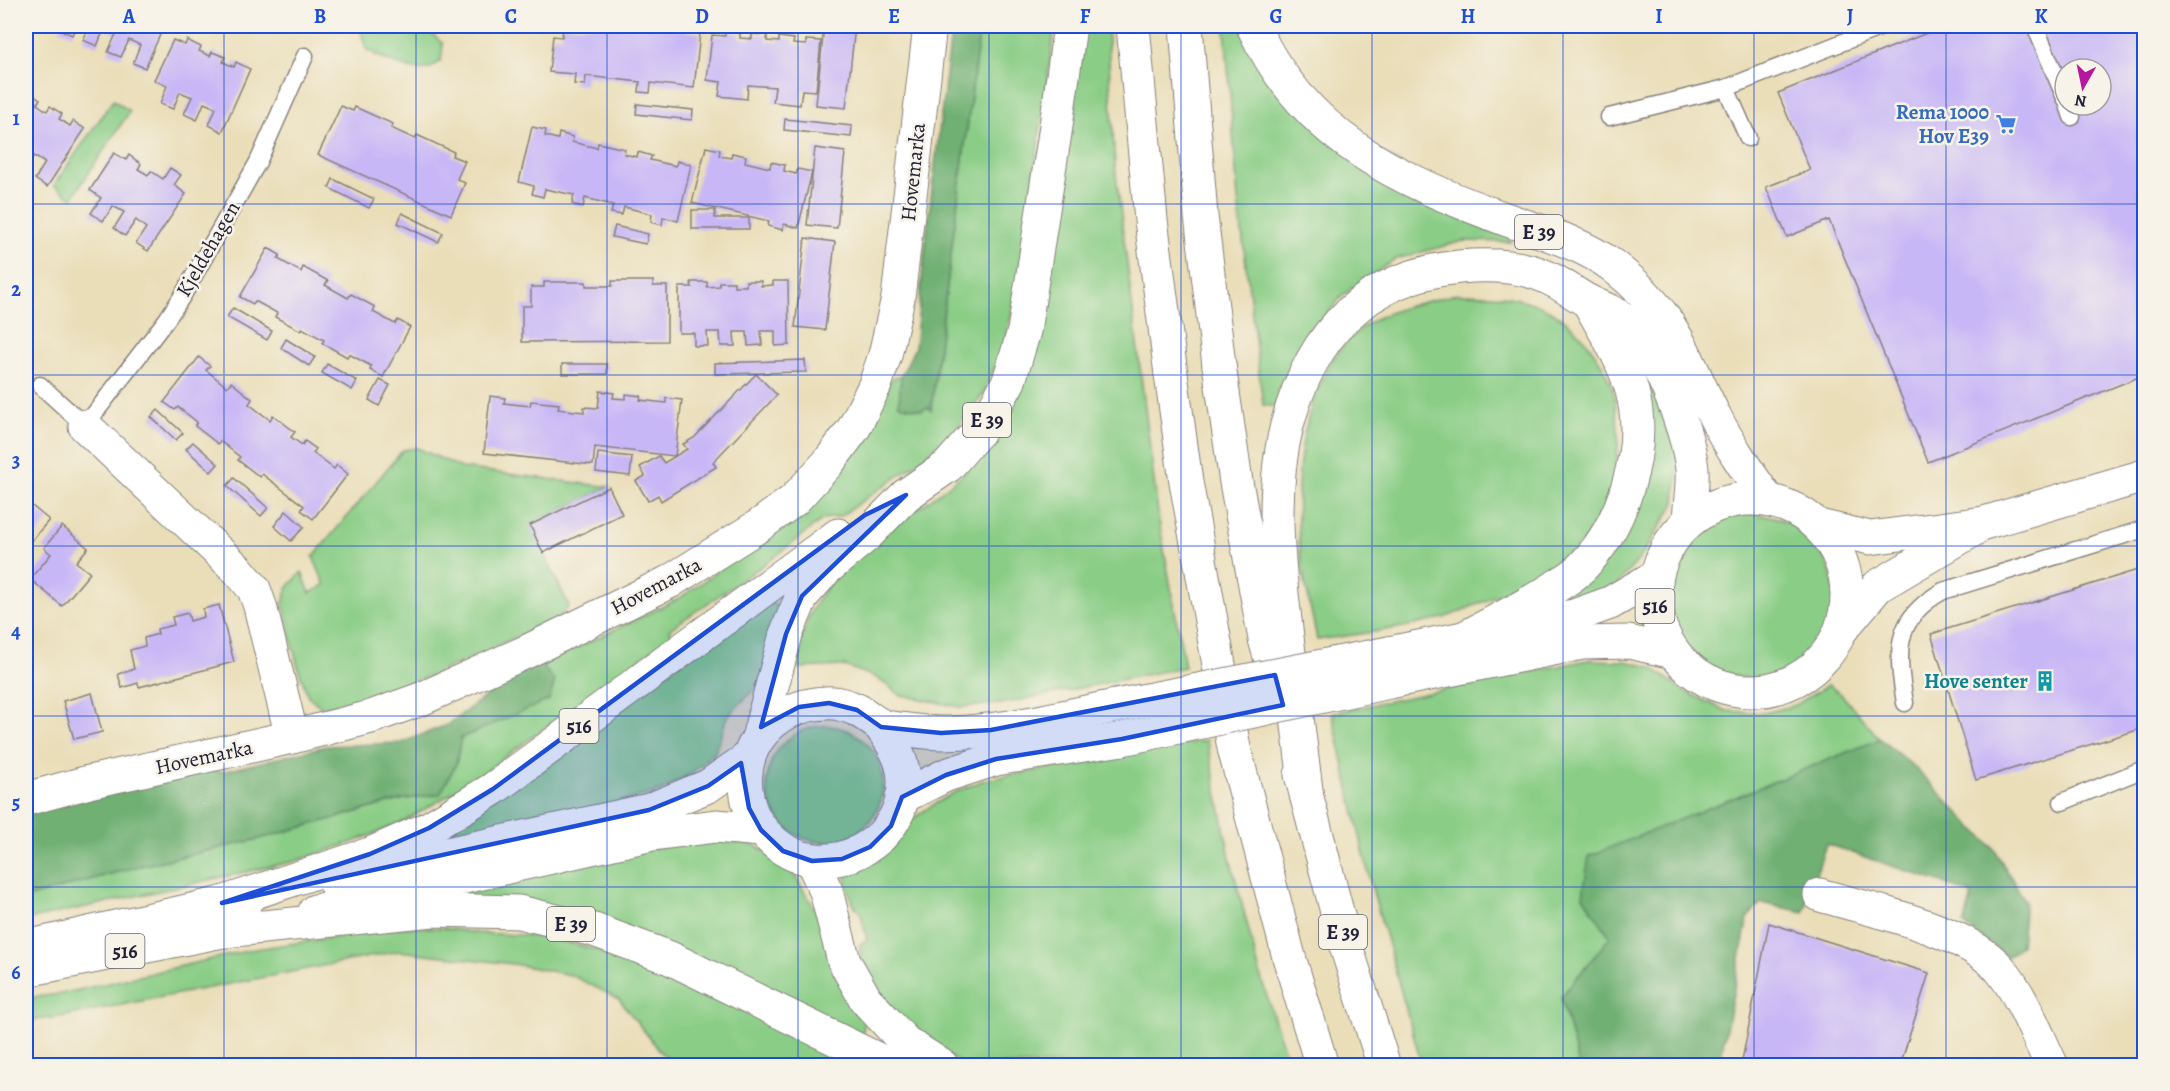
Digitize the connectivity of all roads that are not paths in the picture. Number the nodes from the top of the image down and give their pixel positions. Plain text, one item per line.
1 (930, 26) edge
2 (1070, 26) edge
3 (1133, 26) edge
4 (1186, 26) edge
5 (1253, 26) edge
6 (1884, 26) edge
7 (2035, 26) edge
8 (304, 56) dead end
9 (2053, 69) edge
10 (1726, 88) junction
11 (1609, 117) dead end
12 (1748, 138) dead end
13 (1588, 301) junction
14 (40, 385) dead end
15 (85, 426) junction
16 (2145, 476) edge
17 (906, 495) junction
18 (1767, 499) junction
19 (1689, 520) junction
20 (1984, 523) junction
21 (1820, 526) junction
22 (2145, 529) edge
23 (1656, 577) junction
24 (1842, 630) junction
25 (1462, 639) junction
26 (1672, 652) junction
27 (1392, 667) junction
28 (1905, 703) dead end
29 (881, 727) junction
30 (292, 737) junction
31 (753, 748) junction
32 (2145, 770) edge
33 (902, 797) junction
34 (1307, 798) junction
35 (26, 799) edge
36 (2062, 802) dead end
37 (761, 830) junction
38 (812, 861) junction
39 (1820, 895) dead end
40 (223, 917) junction
41 (26, 947) edge
42 (26, 970) edge
43 (891, 1065) edge
44 (942, 1065) edge
45 (1322, 1065) edge
46 (1384, 1065) edge
47 (2052, 1065) edge

1 - 30 main road, Hovemarka
2 - 17 main road, E 39
3 - 45 main road, E 39
4 - 34 main road, E 39
5 - 18 main road, E 39
6 - 10 lane
7 - 9 lane
8 - 15 lane, Kjeldehagen
10 - 11 lane
10 - 12 lane
13 - 19 main road, E 39
13 - 25 main road, E 39
13 - 34 main road, E 39
14 - 15 lane
15 - 30 main road
16 - 20 main road
17 - 31 main road, E 39
17 - 40 main road, 516
18 - 19 main road, 516
18 - 21 main road, 516
19 - 23 main road, 516
20 - 21 main road
20 - 24 main road
21 - 24 main road, 516
22 - 28 lane
23 - 25 main road, 516
23 - 26 main road, 516
24 - 26 main road, 516
25 - 27 main road, 516
26 - 27 main road, 516
27 - 29 main road, 516, bridge
27 - 33 main road, 516, bridge
29 - 31 main road, 516
29 - 33 main road, 516
30 - 35 main road, Hovemarka
31 - 37 main road, 516
31 - 40 main road, 516
32 - 36 lane
33 - 38 main road, 516
34 - 46 main road, E 39
37 - 38 main road, 516
37 - 40 main road, 516
38 - 44 main road
39 - 47 main road
40 - 41 main road, 516
40 - 42 main road, 516
40 - 43 main road, E 39

